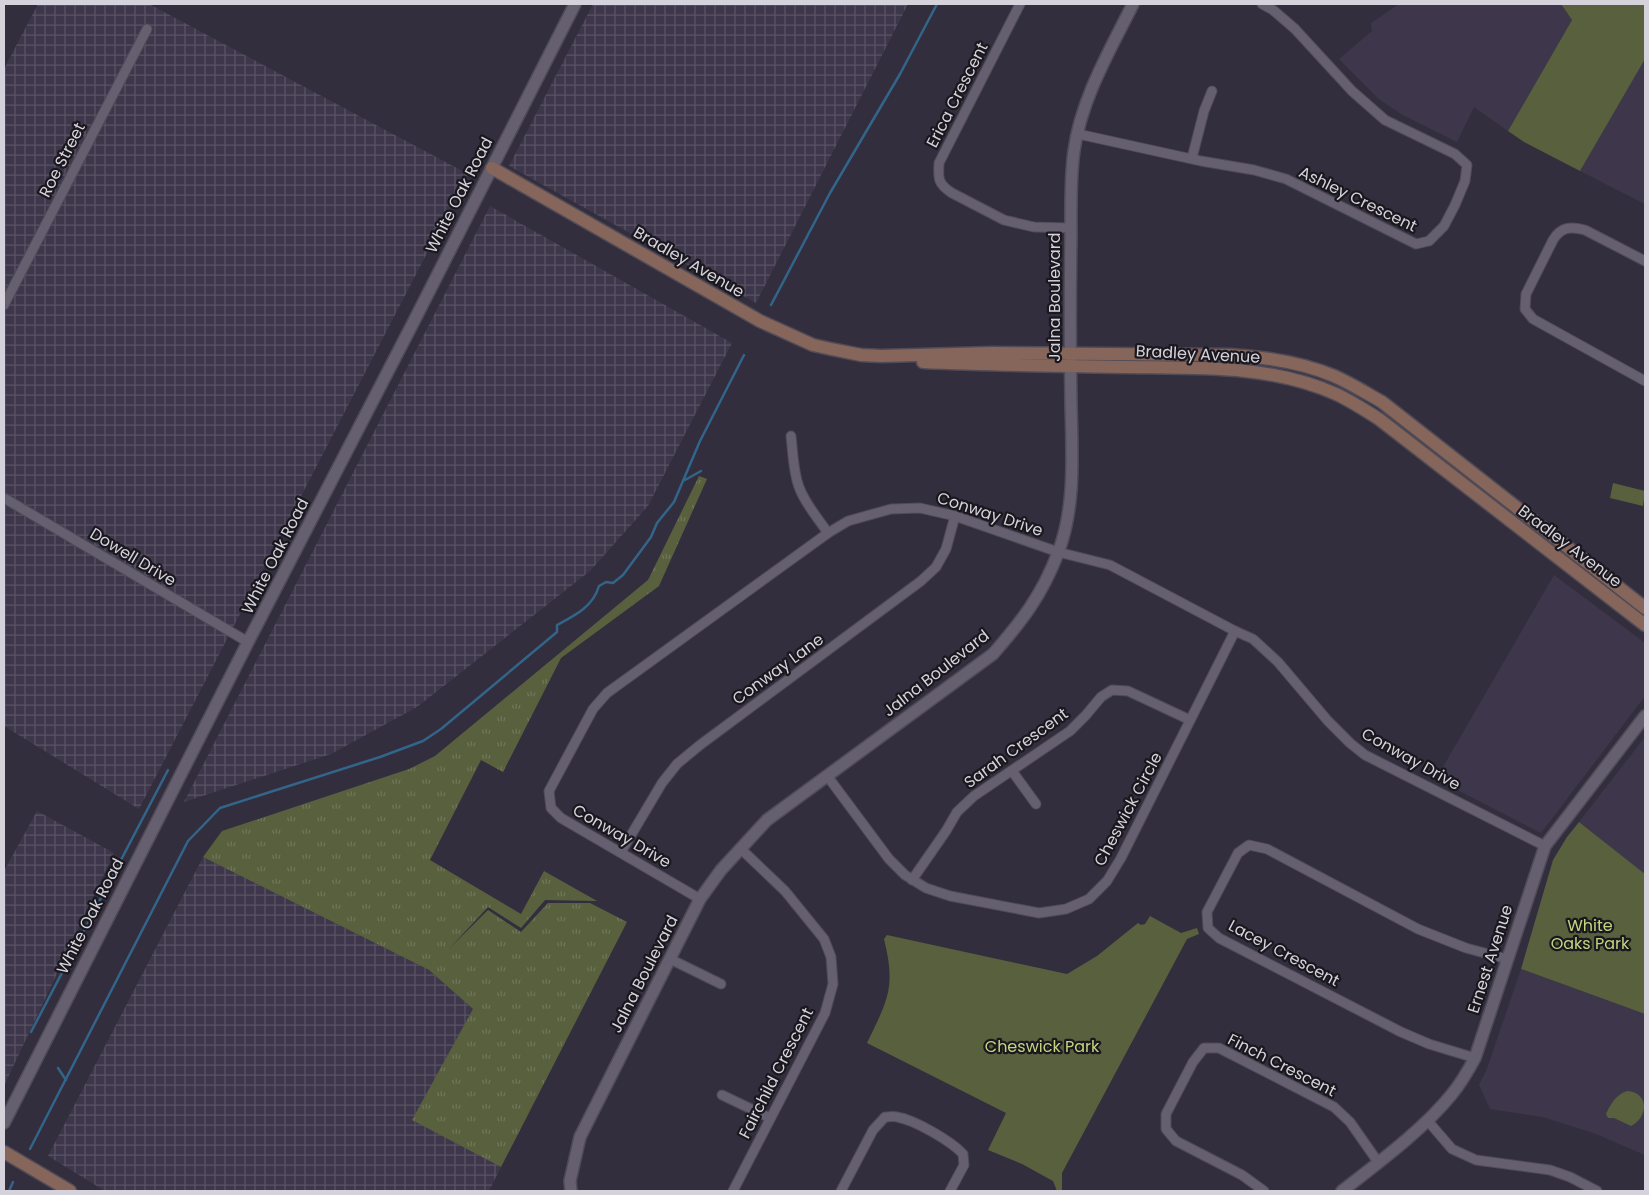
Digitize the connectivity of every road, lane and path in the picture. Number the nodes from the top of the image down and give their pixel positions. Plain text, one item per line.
1 (575, 4) edge
2 (1020, 4) edge
3 (1133, 4) edge
4 (1262, 4) edge
5 (147, 29) dead end
6 (1212, 91) dead end
7 (1078, 134) junction
8 (1192, 158) junction
9 (492, 168) junction
10 (1071, 228) junction
11 (1645, 261) edge
12 (4, 305) edge
13 (1070, 360) junction
14 (1645, 381) edge
15 (791, 436) dead end
16 (4, 498) edge
17 (955, 516) junction
18 (828, 533) junction
19 (1058, 552) junction
20 (1645, 608) edge
21 (1645, 624) edge
22 (1235, 631) junction
23 (248, 642) junction
24 (1645, 716) edge
25 (1190, 720) junction
26 (1012, 771) junction
27 (828, 776) junction
28 (1036, 804) dead end
29 (1545, 846) junction
30 (741, 848) junction
31 (621, 852) junction
32 (912, 880) junction
33 (700, 899) junction
34 (670, 959) junction
35 (1507, 959) junction
36 (721, 984) dead end
37 (1474, 1058) junction
38 (722, 1095) dead end
39 (770, 1118) junction
40 (1427, 1120) junction
41 (4, 1123) edge
42 (4, 1152) edge
43 (1378, 1162) junction
44 (70, 1191) edge
45 (571, 1191) edge
46 (733, 1191) edge
47 (841, 1191) edge
48 (950, 1191) edge
49 (1264, 1191) edge
50 (1343, 1191) edge
51 (1597, 1191) edge

1 - 9 street, White Oak Road
2 - 10 street, Erica Crescent
3 - 7 street, Jalna Boulevard
4 - 8 street, Ashley Crescent
5 - 12 street, Roe Street
6 - 8 street
7 - 8 street, Ashley Crescent
7 - 10 street, Jalna Boulevard
9 - 13 main road, Bradley Avenue
9 - 23 street, White Oak Road
10 - 13 street, Jalna Boulevard
11 - 14 street
13 - 19 street, Jalna Boulevard
13 - 20 main road, Bradley Avenue
13 - 21 main road, Bradley Avenue
15 - 18 street
16 - 23 street, Dowell Drive
17 - 18 street, Conway Drive
17 - 19 street, Conway Drive
17 - 31 street, Conway Lane
18 - 31 street, Conway Drive
19 - 22 street, Conway Drive
19 - 27 street, Jalna Boulevard
22 - 25 street, Cheswick Circle
22 - 29 street, Conway Drive
23 - 41 street, White Oak Road
24 - 29 street, Ernest Avenue
25 - 26 street, Sarah Crescent
25 - 32 street, Cheswick Circle
26 - 28 street
26 - 32 street, Sarah Crescent
27 - 30 street, Jalna Boulevard
27 - 32 street, Cheswick Circle
29 - 35 street, Ernest Avenue
30 - 33 street, Jalna Boulevard
30 - 39 street, Fairchild Crescent
31 - 33 street, Conway Drive
33 - 34 street, Jalna Boulevard
34 - 36 street
34 - 45 street, Jalna Boulevard
35 - 37 street, Ernest Avenue
35 - 37 street, Lacey Crescent
37 - 40 street, Ernest Avenue
38 - 39 street
39 - 46 street, Fairchild Crescent
40 - 43 street, Ernest Avenue
40 - 51 street
42 - 44 main road
43 - 49 street, Finch Crescent
43 - 50 street, Ernest Avenue
47 - 48 street

